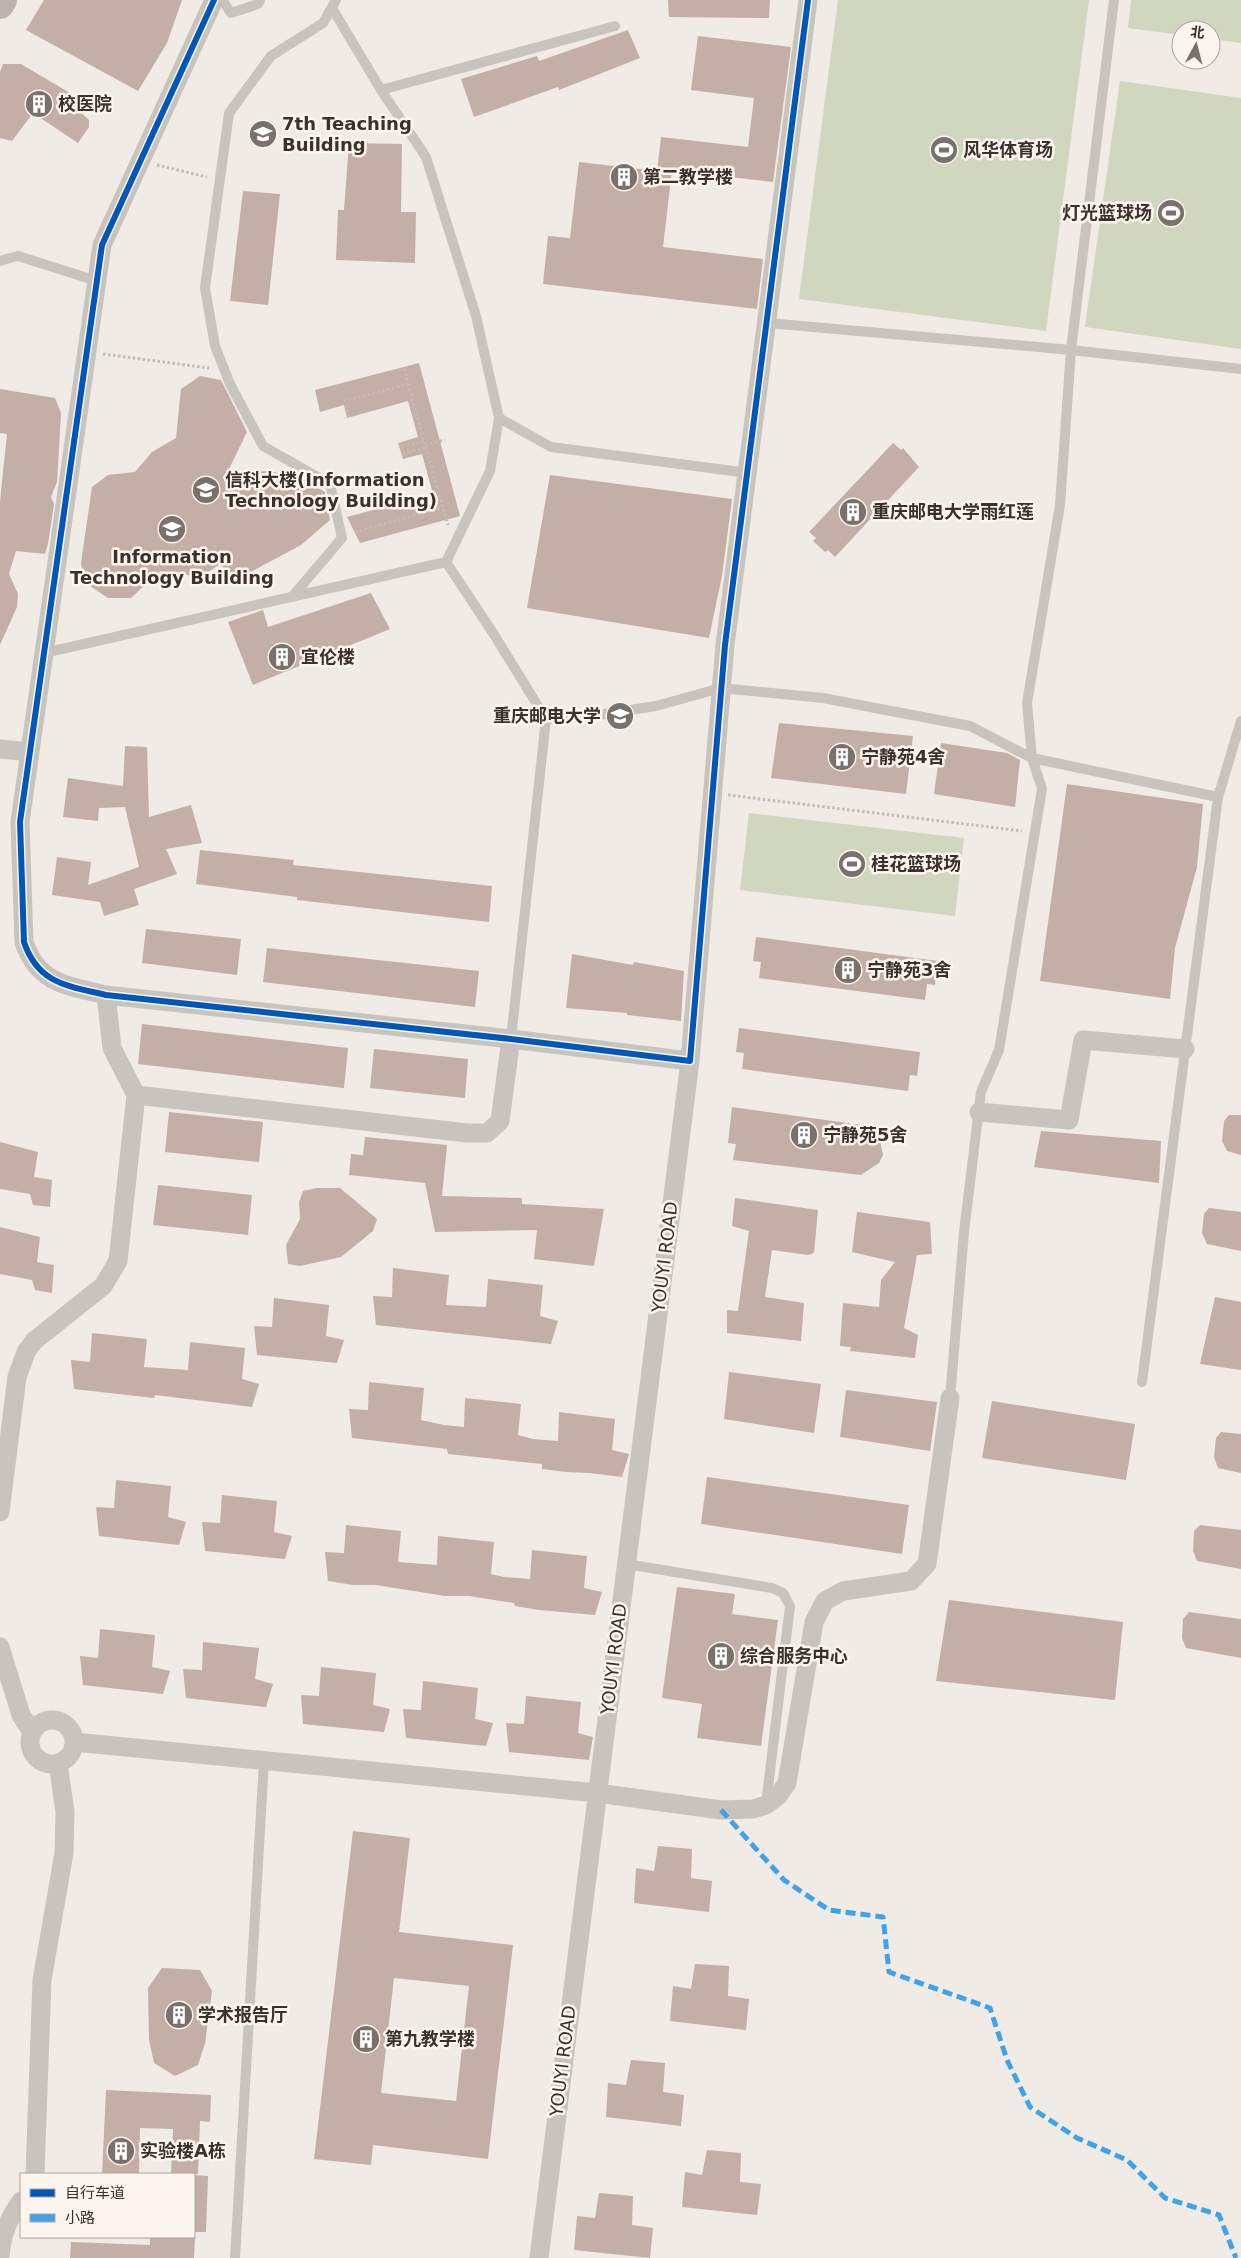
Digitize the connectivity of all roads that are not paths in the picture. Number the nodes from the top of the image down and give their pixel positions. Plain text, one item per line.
1 (2, 0) edge
2 (214, 0) edge
3 (222, 0) edge
4 (260, 0) edge
5 (808, 0) edge
6 (1114, 0) edge
7 (0, 4) edge
8 (334, 4) edge
9 (615, 26) dead end
10 (381, 90) junction
11 (0, 260) edge
12 (97, 281) junction
13 (768, 323) junction
14 (1071, 350) junction
15 (1241, 369) edge
16 (499, 418) junction
17 (748, 473) junction
18 (446, 562) junction
19 (292, 597) junction
20 (44, 653) junction
21 (722, 688) junction
22 (546, 719) junction
23 (1241, 721) edge
24 (0, 749) edge
25 (30, 752) junction
26 (1032, 758) junction
27 (1218, 798) junction
28 (106, 995) junction
29 (511, 1039) junction
30 (1185, 1050) junction
31 (690, 1061) junction
32 (136, 1095) junction
33 (979, 1112) junction
34 (1142, 1382) dead end
35 (950, 1398) joint
36 (0, 1512) edge
37 (626, 1564) junction
38 (0, 1647) edge
39 (32, 1732) junction
40 (74, 1742) junction
41 (264, 1760) junction
42 (58, 1763) junction
43 (597, 1793) junction
44 (766, 1805) junction
45 (35, 2173) edge
46 (20, 2202) edge
47 (0, 2258) edge
48 (235, 2258) edge
49 (539, 2258) edge

1 - 7 main road
2 - 12 street
3 - 4 lane
5 - 13 street, YOUYI ROAD
6 - 14 lane
8 - 10 lane
8 - 19 lane
9 - 10 lane
10 - 16 lane
11 - 12 lane
12 - 20 street
13 - 14 lane
13 - 17 street, YOUYI ROAD
14 - 15 lane
14 - 26 lane
16 - 17 lane
16 - 18 lane
17 - 21 street, YOUYI ROAD
18 - 19 lane
18 - 22 lane
19 - 20 lane
20 - 25 street
21 - 22 lane
21 - 26 lane
21 - 31 street, YOUYI ROAD
22 - 29 lane
23 - 27 lane
24 - 25 street
25 - 28 street
26 - 27 lane
26 - 33 lane
27 - 30 lane
28 - 29 street
28 - 32 street
29 - 31 street
29 - 32 street
30 - 33 street
30 - 34 lane
31 - 37 street, YOUYI ROAD
32 - 36 street
33 - 35 lane
35 - 44 street
37 - 43 street, YOUYI ROAD
37 - 44 lane
38 - 39 street
39 - 40 street
39 - 42 street
40 - 41 street
40 - 42 street
41 - 43 street
41 - 48 lane
42 - 45 street
43 - 44 street
43 - 49 street, YOUYI ROAD
46 - 47 street

